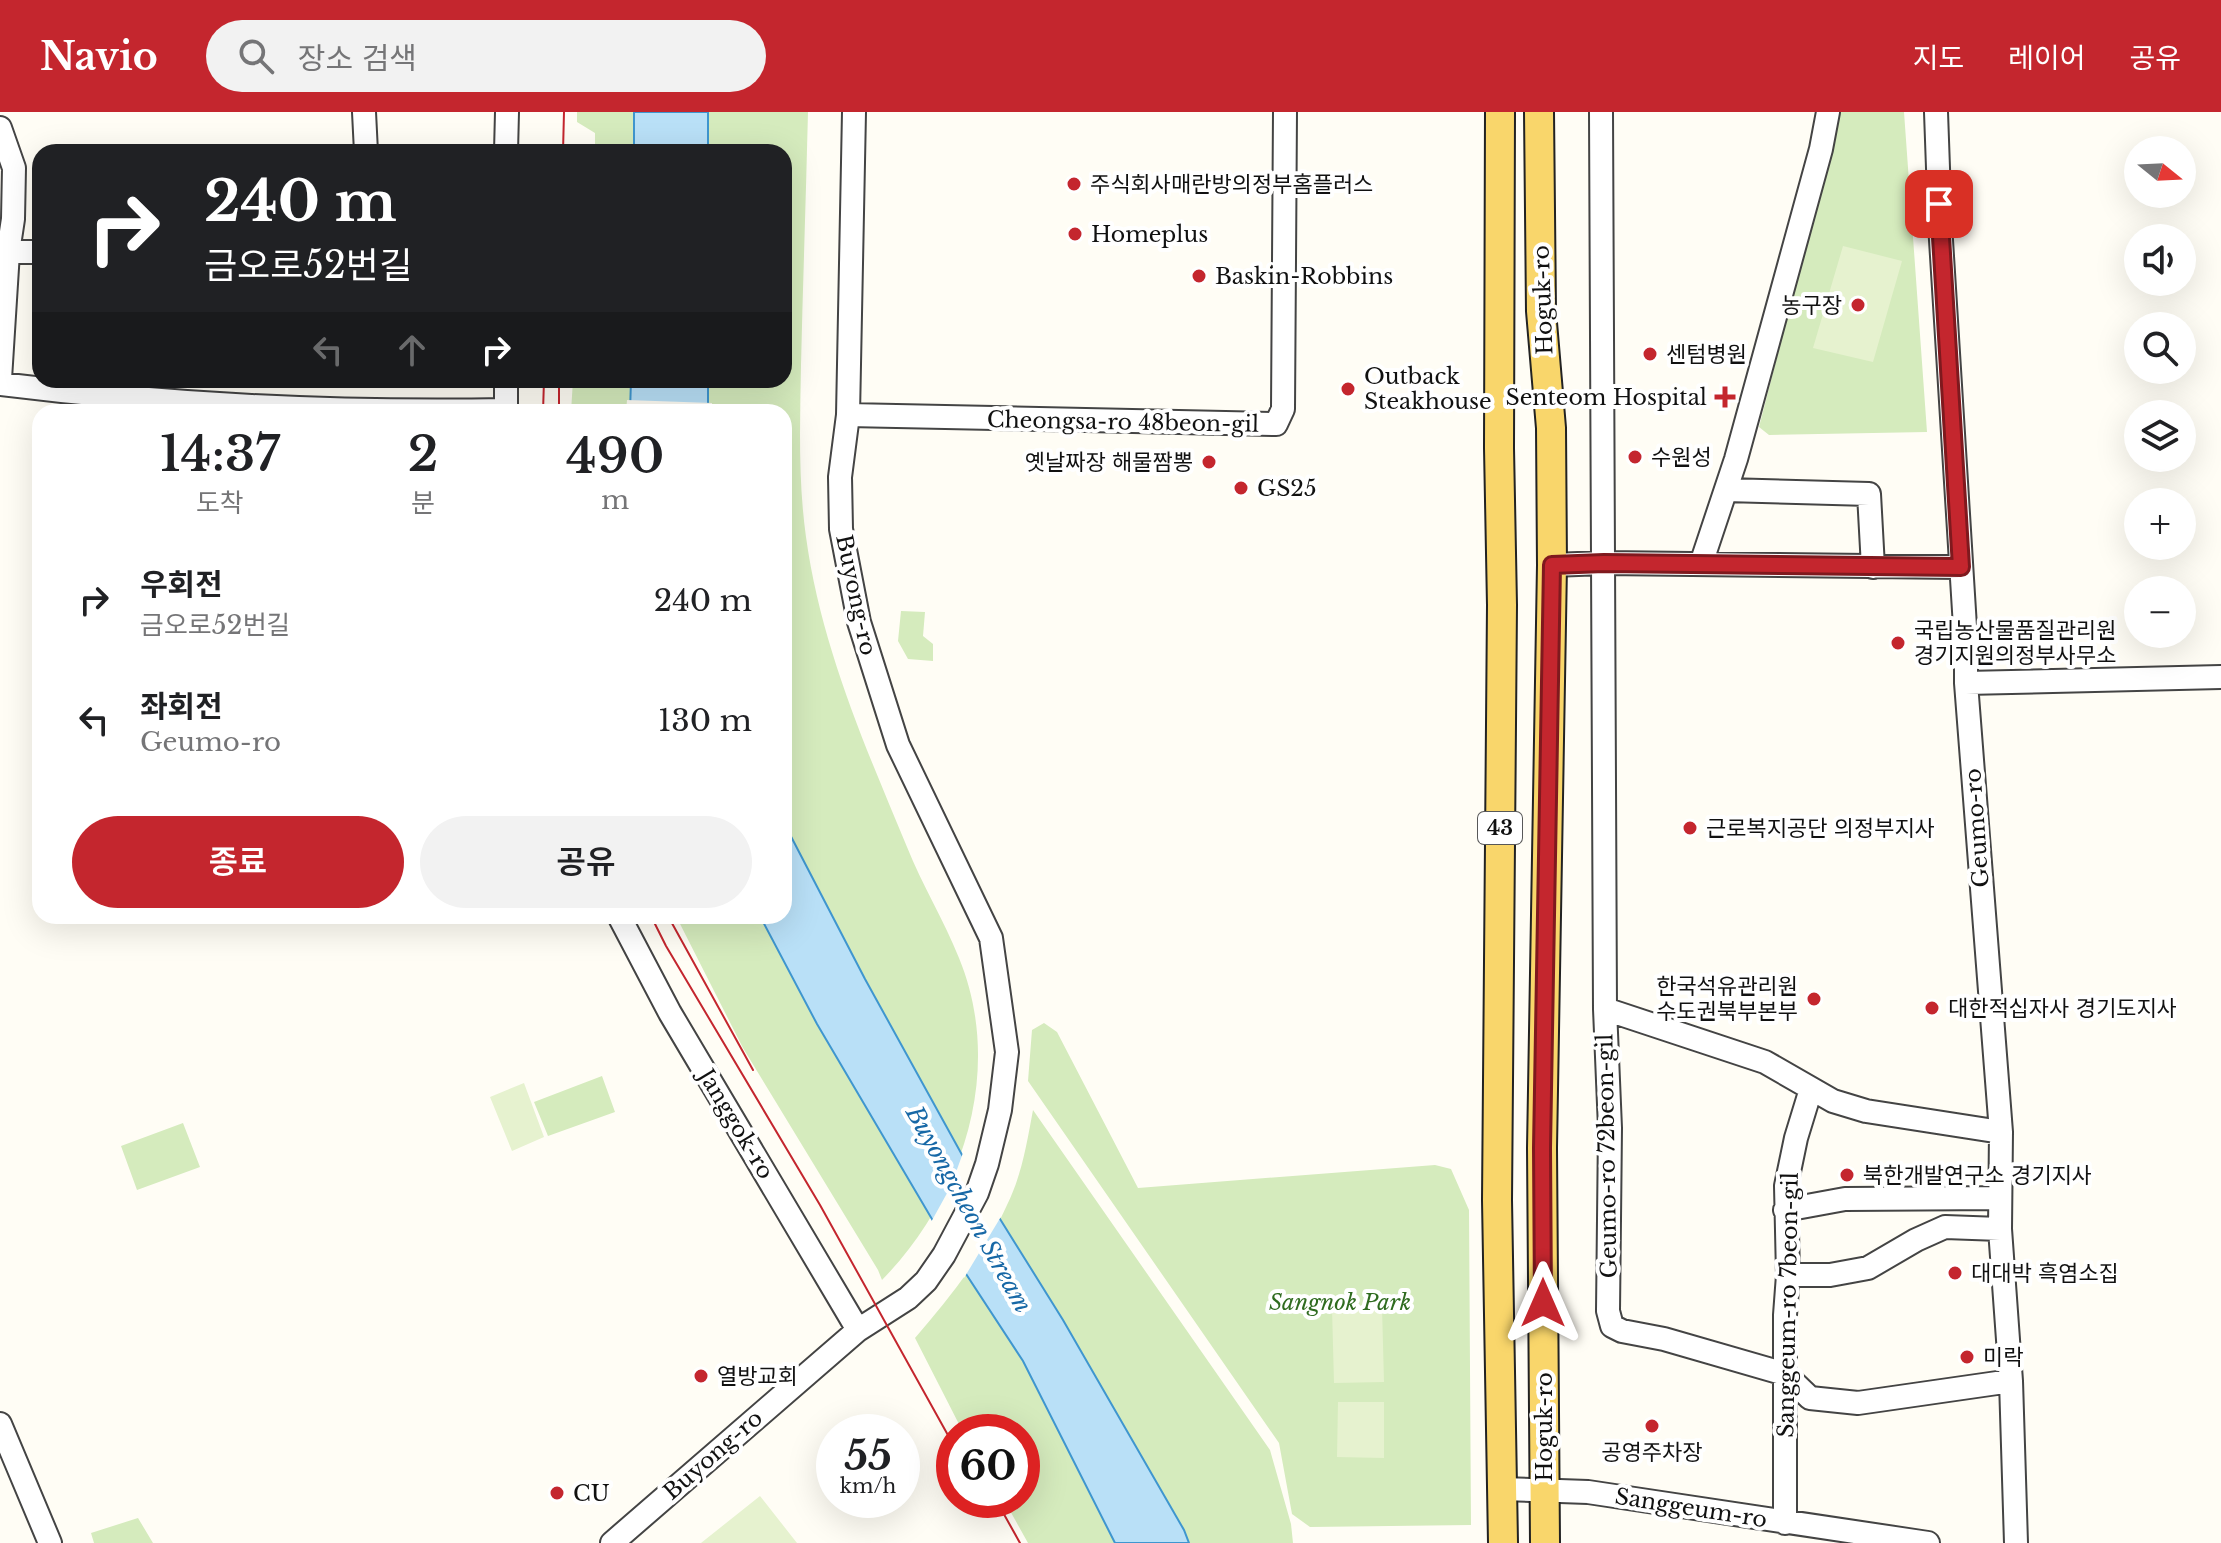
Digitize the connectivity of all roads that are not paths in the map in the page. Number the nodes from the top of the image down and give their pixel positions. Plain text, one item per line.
1 (364, 112) edge
2 (507, 112) edge
3 (854, 112) edge
4 (1285, 112) edge
5 (1500, 112) edge
6 (1539, 112) edge
7 (1601, 112) edge
8 (1828, 112) edge
9 (1936, 112) edge
10 (0, 128) edge
11 (366, 144) edge
12 (506, 144) edge
13 (8, 252) junction
14 (32, 252) edge
15 (0, 381) edge
16 (32, 386) edge
17 (46, 388) edge
18 (217, 404) edge
19 (848, 415) junction
20 (1726, 490) junction
21 (1604, 563) junction
22 (1701, 564) junction
23 (1552, 565) junction
24 (1873, 567) junction
25 (1961, 567) junction
26 (2221, 677) edge
27 (1966, 683) junction
28 (623, 924) edge
29 (1605, 1009) junction
30 (1811, 1089) junction
31 (2001, 1132) junction
32 (1999, 1198) junction
33 (1785, 1210) junction
34 (2000, 1229) junction
35 (1788, 1275) junction
36 (858, 1330) junction
37 (1785, 1374) junction
38 (2011, 1381) junction
39 (2, 1435) edge
40 (1502, 1489) junction
41 (1544, 1489) junction
42 (1785, 1523) junction
43 (50, 1543) edge
44 (612, 1543) edge
45 (1503, 1543) edge
46 (1545, 1543) edge
47 (1928, 1543) edge
48 (2016, 1543) edge

1 - 11 street
2 - 12 street
3 - 19 street, Buyong-ro
4 - 19 street, Cheongsa-ro 48beon-gil
5 - 40 main road, Hoguk-ro / 43
6 - 23 main road, Hoguk-ro / 43
7 - 21 street
8 - 20 street
9 - 25 street, Geumo-ro
10 - 13 street
13 - 14 street
13 - 15 street
15 - 16 street
17 - 18 street
19 - 36 street, Buyong-ro
20 - 22 street
20 - 24 street
21 - 22 street
21 - 23 street
21 - 29 street
22 - 24 street
23 - 41 main road, Hoguk-ro / 43
24 - 25 street
25 - 27 street, Geumo-ro
26 - 27 street
27 - 31 street, Geumo-ro
28 - 36 street, Janggok-ro
29 - 30 street, Geumo-ro 72beon-gil
29 - 37 street, Geumo-ro 72beon-gil
30 - 31 street, Geumo-ro 72beon-gil
30 - 33 street, Sanggeum-ro 7beon-gil
31 - 32 street, Geumo-ro
32 - 33 street
32 - 34 street, Geumo-ro
33 - 35 street, Sanggeum-ro 7beon-gil
34 - 35 street
34 - 38 street, Geumo-ro
35 - 37 street, Sanggeum-ro 7beon-gil
36 - 44 street, Buyong-ro
37 - 38 street
37 - 42 street, Sanggeum-ro 7beon-gil
38 - 48 street, Geumo-ro
39 - 43 street
40 - 41 street, Sanggeum-ro
40 - 45 main road, Hoguk-ro / 43
41 - 42 street, Sanggeum-ro
41 - 46 main road, Hoguk-ro / 43
42 - 47 street, Sanggeum-ro

